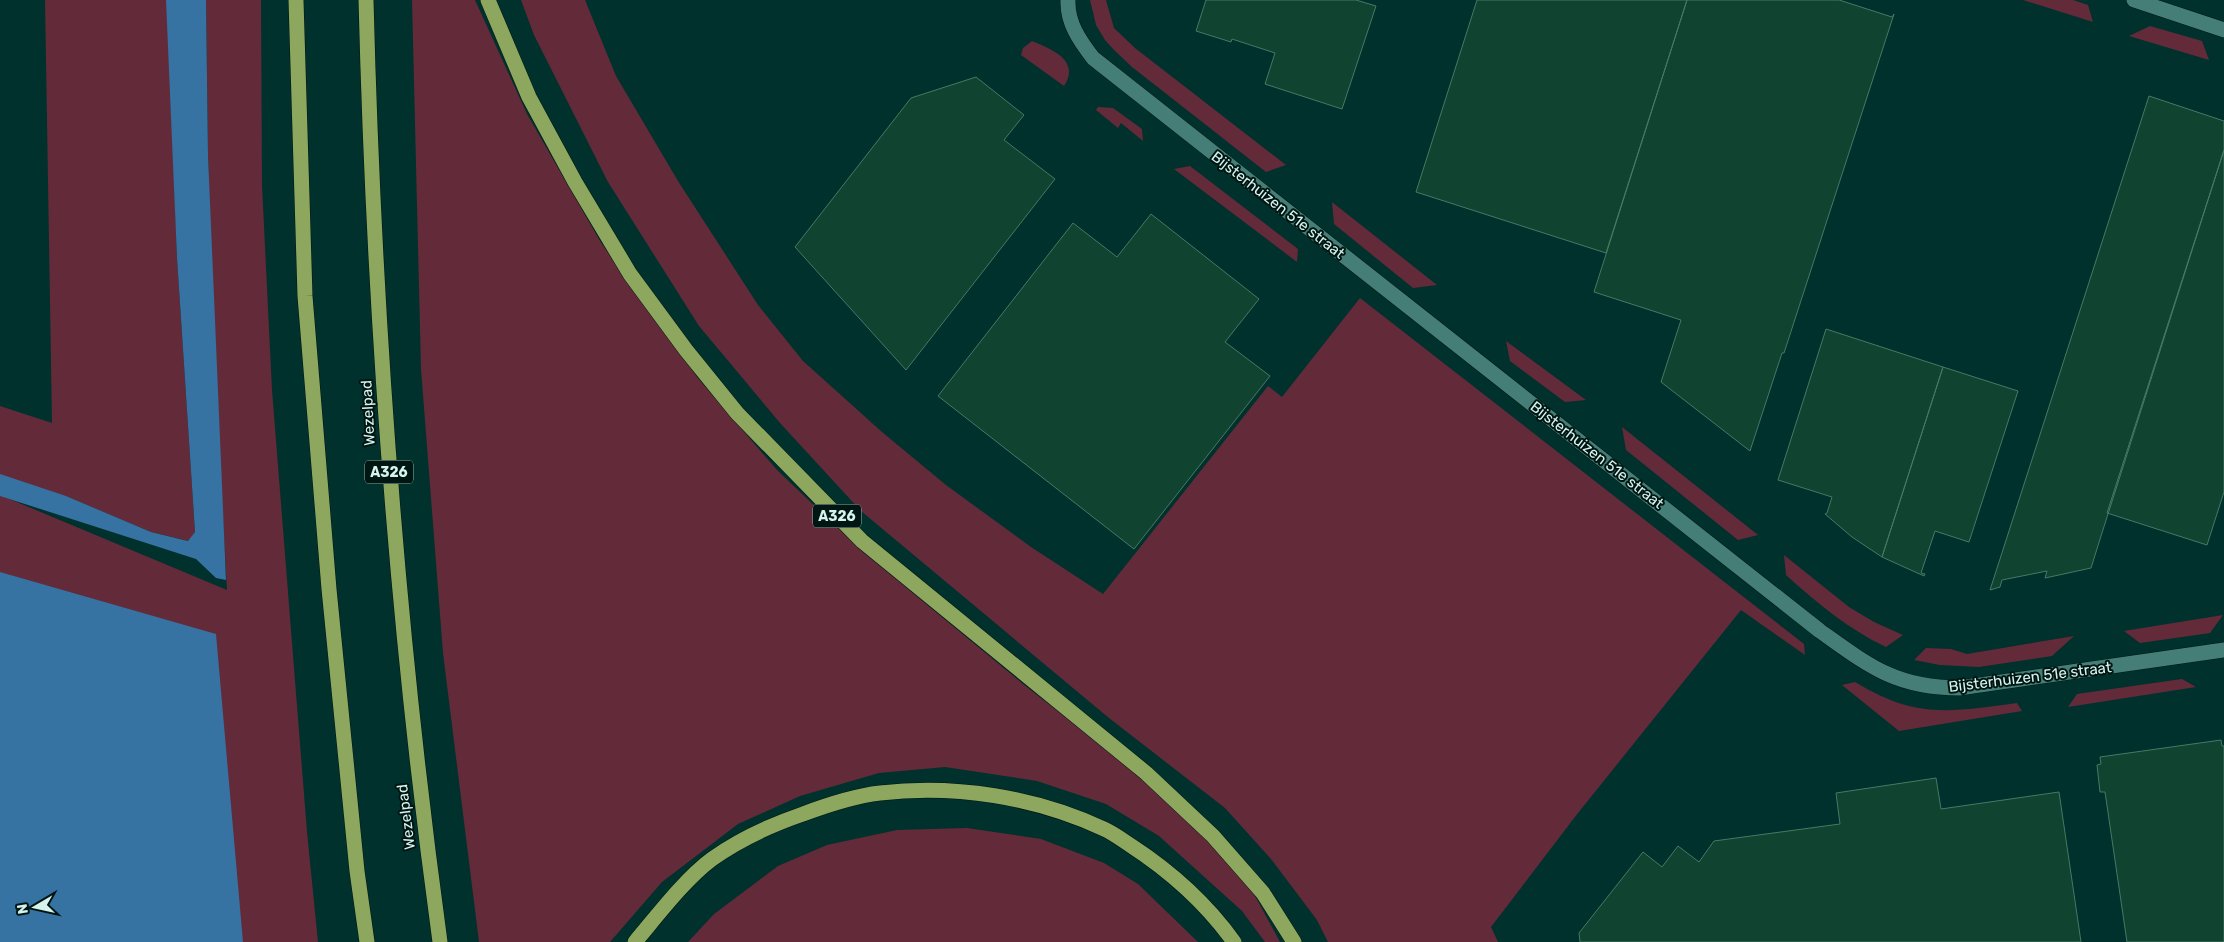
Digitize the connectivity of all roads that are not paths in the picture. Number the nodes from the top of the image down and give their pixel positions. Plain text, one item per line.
1 (296, 0) edge
2 (366, 0) edge
3 (488, 0) edge
4 (1068, 0) edge
5 (2134, 0) edge
6 (2224, 30) edge
7 (2224, 650) edge
8 (367, 942) edge
9 (440, 942) edge
10 (635, 942) edge
11 (1234, 942) edge
12 (1294, 942) edge

1 - 8 highway
2 - 9 highway, Wezelpad / A326
3 - 12 highway, A326
4 - 7 street, Bijsterhuizen 51e straat
5 - 6 street
10 - 11 highway

